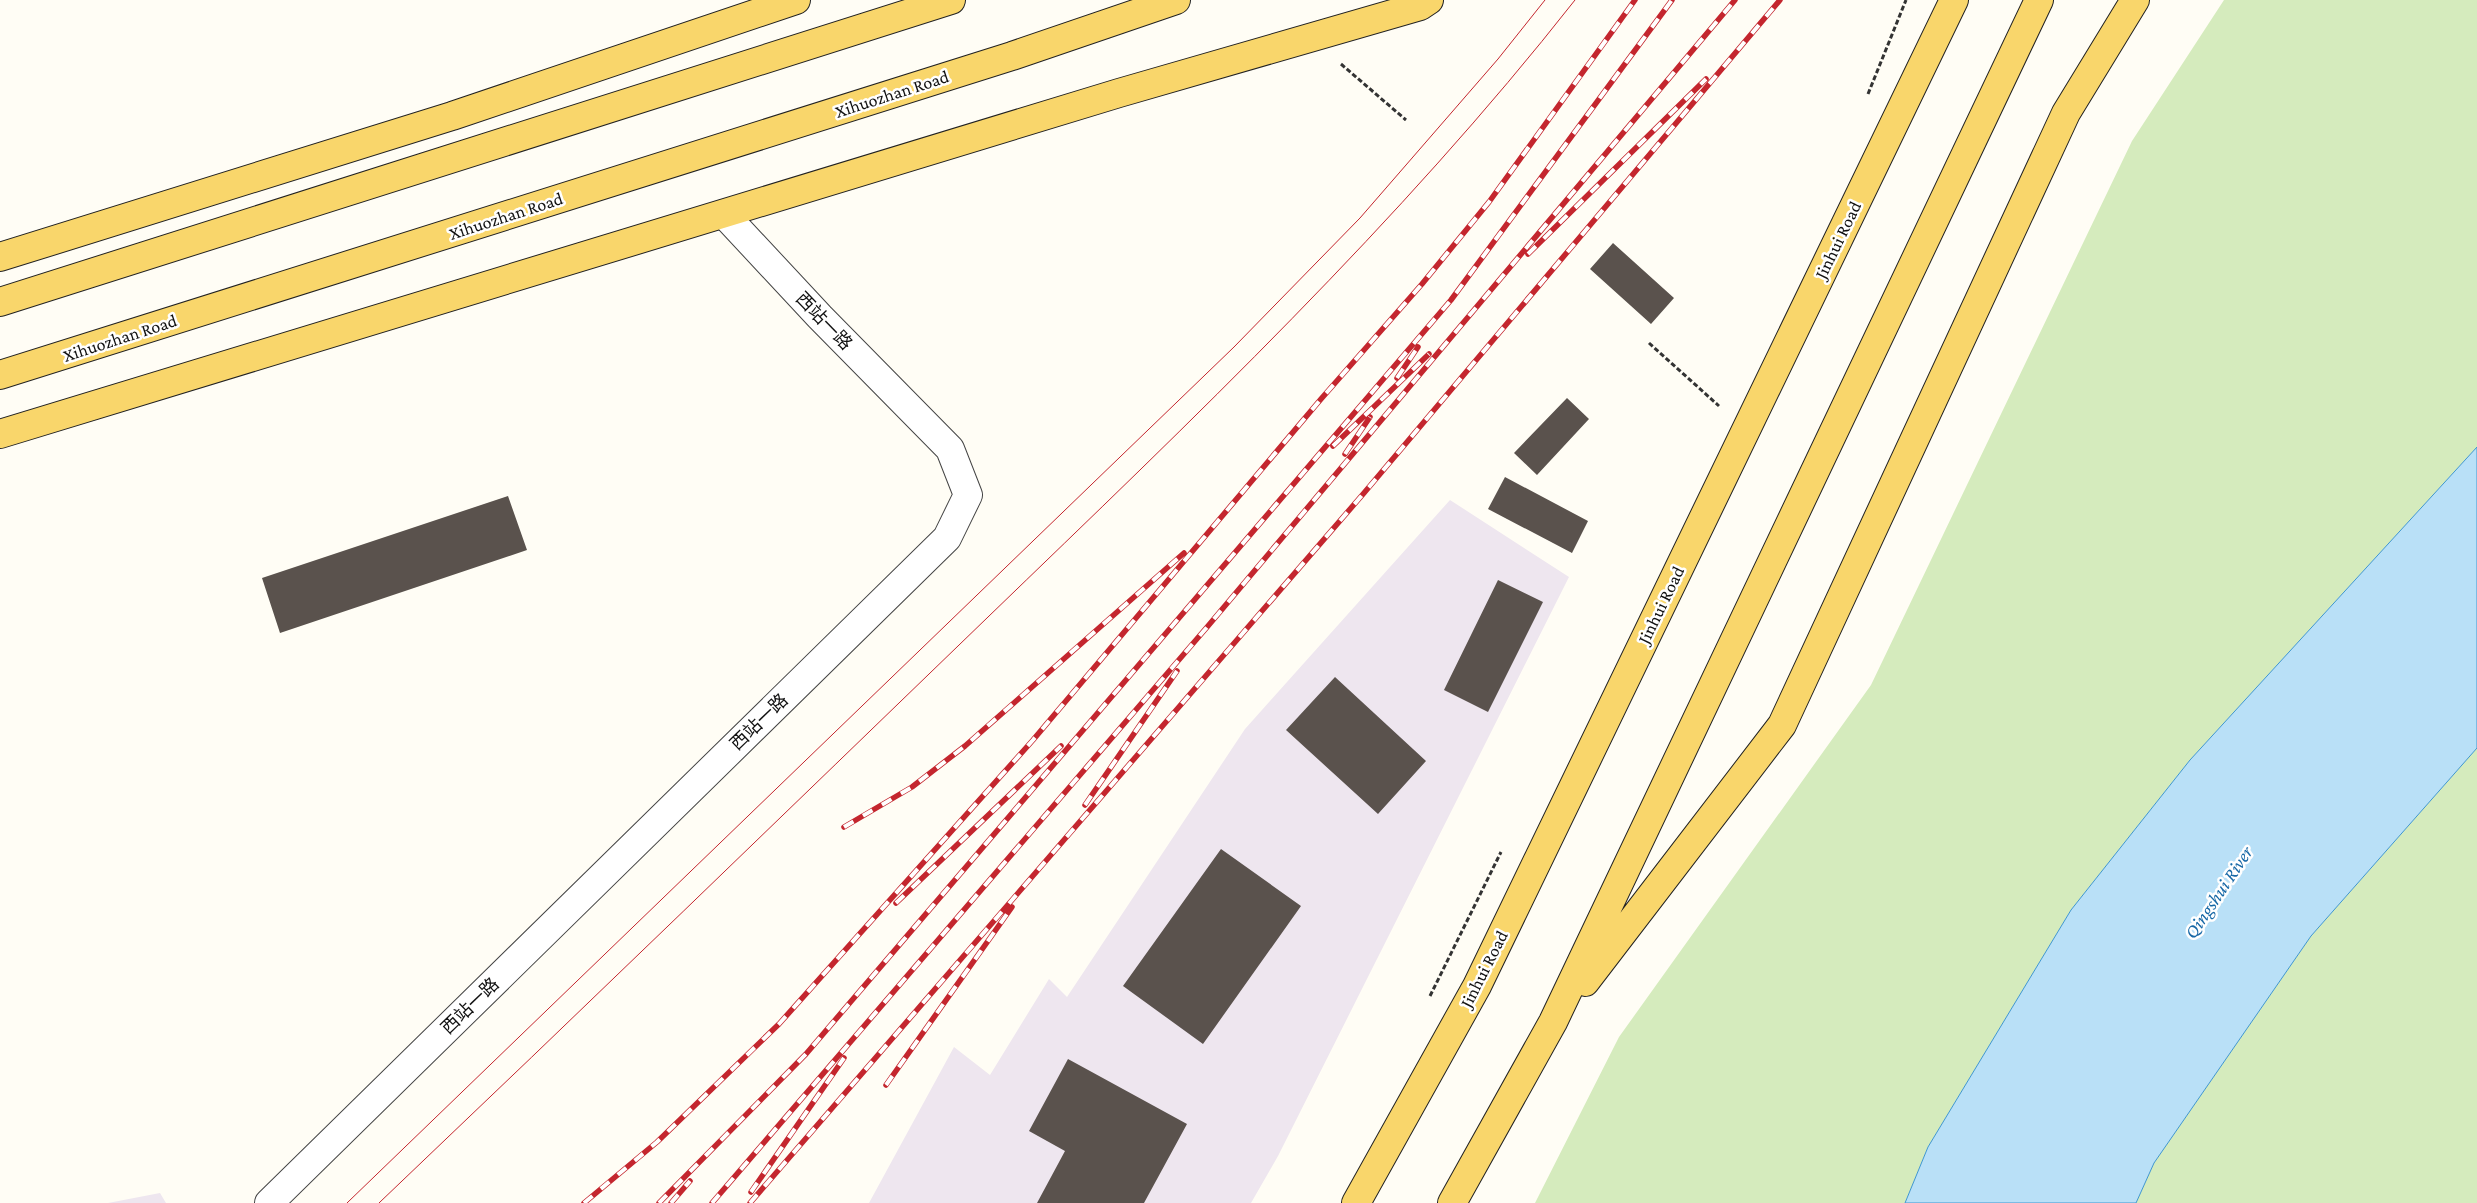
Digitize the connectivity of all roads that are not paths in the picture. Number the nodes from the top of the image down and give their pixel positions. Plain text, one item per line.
1 (796, 0) edge
2 (951, 0) edge
3 (1176, 0) edge
4 (1429, 0) edge
5 (1954, 0) edge
6 (2039, 0) edge
7 (2134, 0) edge
8 (724, 214) junction
9 (0, 257) edge
10 (0, 302) edge
11 (0, 375) edge
12 (0, 434) edge
13 (1553, 1022) junction
14 (269, 1203) edge
15 (1356, 1203) edge
16 (1452, 1203) edge

1 - 9 main road
2 - 10 main road
3 - 11 main road, Xihuozhan Road
4 - 8 main road
5 - 15 main road, Jinhui Road
6 - 13 main road
7 - 13 main road
8 - 12 main road
8 - 14 street, 西站一路
13 - 16 main road

